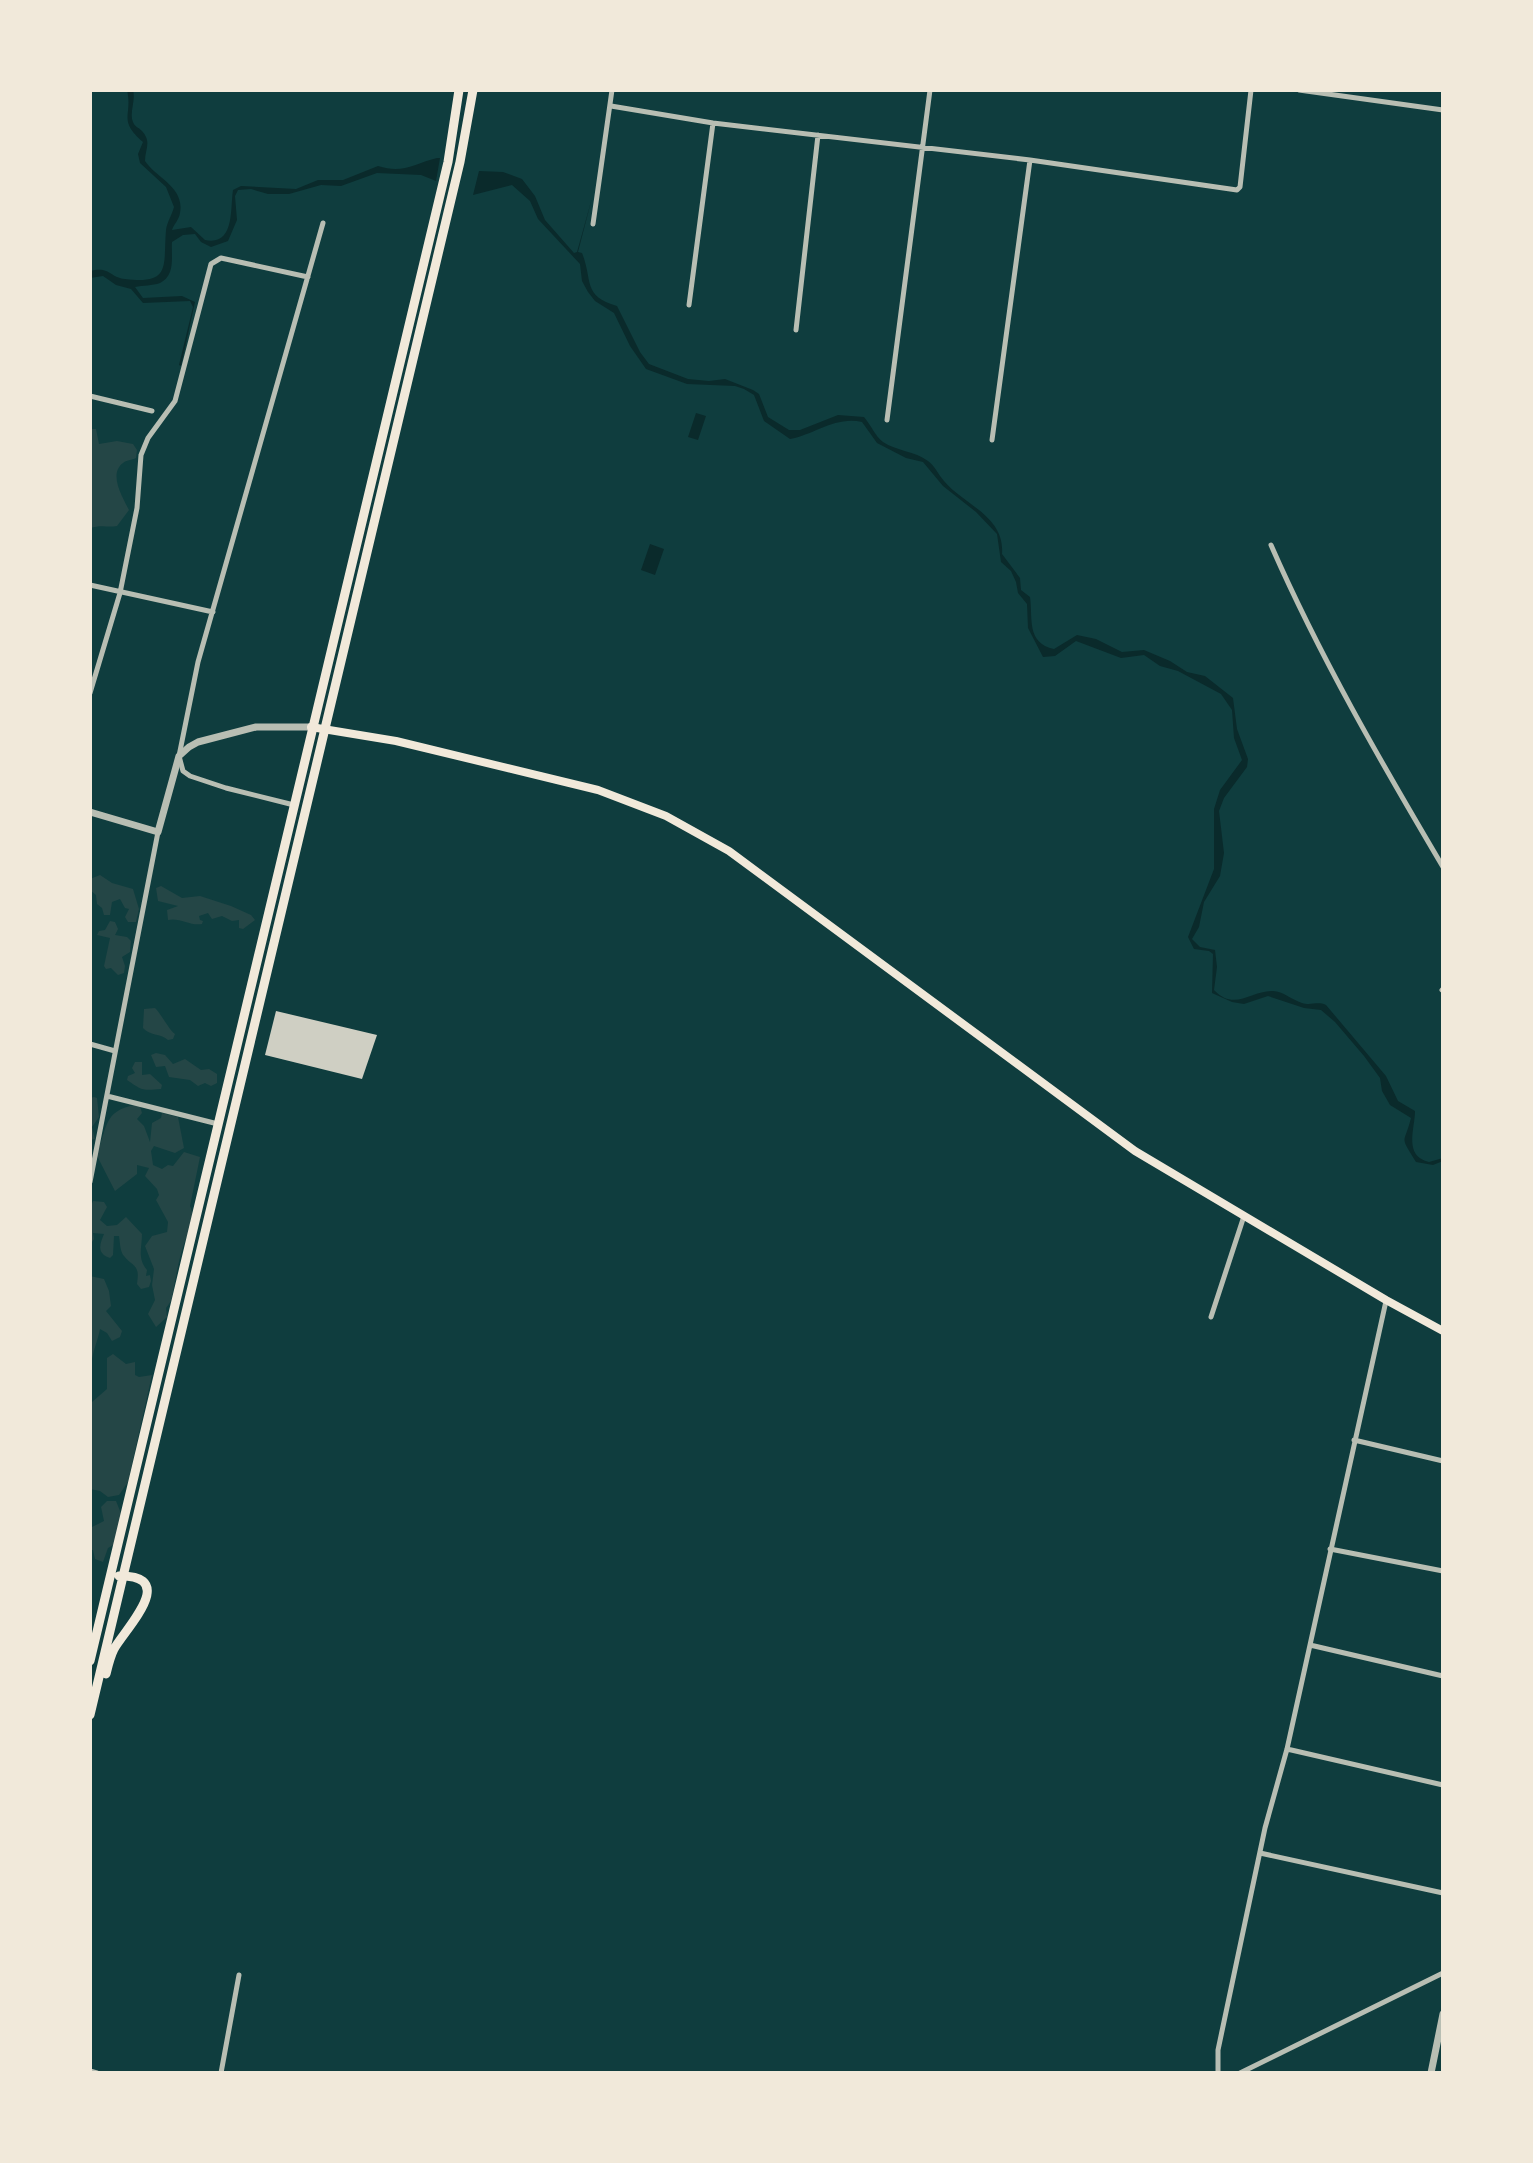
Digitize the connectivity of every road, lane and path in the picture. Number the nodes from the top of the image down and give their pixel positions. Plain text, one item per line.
1 (459, 90) edge
2 (473, 90) edge
3 (612, 90) edge
4 (930, 90) edge
5 (1251, 90) edge
6 (1299, 90) edge
7 (611, 106) junction
8 (1443, 110) edge
9 (713, 123) junction
10 (818, 135) junction
11 (923, 149) junction
12 (1030, 160) junction
13 (323, 223) dead end
14 (593, 224) dead end
15 (308, 277) junction
16 (689, 305) dead end
17 (796, 330) dead end
18 (90, 396) edge
19 (152, 411) dead end
20 (887, 420) dead end
21 (992, 440) dead end
22 (1271, 545) dead end
23 (90, 585) edge
24 (120, 593) junction
25 (213, 612) junction
26 (90, 693) edge
27 (311, 727) junction
28 (325, 729) junction
29 (179, 756) junction
30 (294, 805) junction
31 (90, 812) edge
32 (158, 832) junction
33 (1443, 867) edge
34 (90, 1044) edge
35 (115, 1051) junction
36 (107, 1096) junction
37 (218, 1124) junction
38 (90, 1182) edge
39 (1244, 1215) junction
40 (1386, 1300) junction
41 (1211, 1317) dead end
42 (1443, 1331) edge
43 (1354, 1440) junction
44 (1443, 1461) edge
45 (1330, 1549) junction
46 (1443, 1571) edge
47 (123, 1576) junction
48 (109, 1581) junction
49 (1310, 1645) junction
50 (90, 1661) edge
51 (1443, 1676) edge
52 (90, 1715) edge
53 (90, 1723) edge
54 (1287, 1749) junction
55 (1443, 1785) edge
56 (1260, 1853) junction
57 (1443, 1893) edge
58 (1443, 1973) edge
59 (239, 1975) dead end
60 (1443, 2014) edge
61 (90, 2071) edge
62 (97, 2073) edge
63 (221, 2073) edge
64 (1218, 2073) edge
65 (1240, 2073) edge
66 (1431, 2073) edge

1 - 27 highway
2 - 28 highway
3 - 7 street
4 - 11 street
5 - 12 street
6 - 8 street
7 - 9 street
7 - 14 street
9 - 10 street
9 - 16 street
10 - 11 street
10 - 17 street
11 - 12 street
11 - 20 street
12 - 21 street
13 - 15 street
15 - 24 street
15 - 25 street
18 - 19 street
22 - 33 street
23 - 24 street
24 - 25 street
24 - 26 street
25 - 29 street
27 - 28 main road
27 - 29 street
27 - 30 highway
28 - 39 main road
28 - 47 highway
29 - 30 street
29 - 32 street
30 - 37 highway
31 - 32 street
32 - 35 street
34 - 35 street
35 - 36 street
36 - 37 street
36 - 38 street
37 - 48 highway
39 - 40 main road
39 - 41 street
40 - 42 main road
40 - 43 street
43 - 44 street
43 - 45 street
45 - 46 street
45 - 49 street
47 - 48 highway
47 - 52 highway
47 - 53 highway
48 - 50 highway
49 - 51 street
49 - 54 street
54 - 55 street
54 - 56 street
56 - 57 street
56 - 64 street
58 - 65 street
59 - 63 street
60 - 66 street
61 - 62 street

